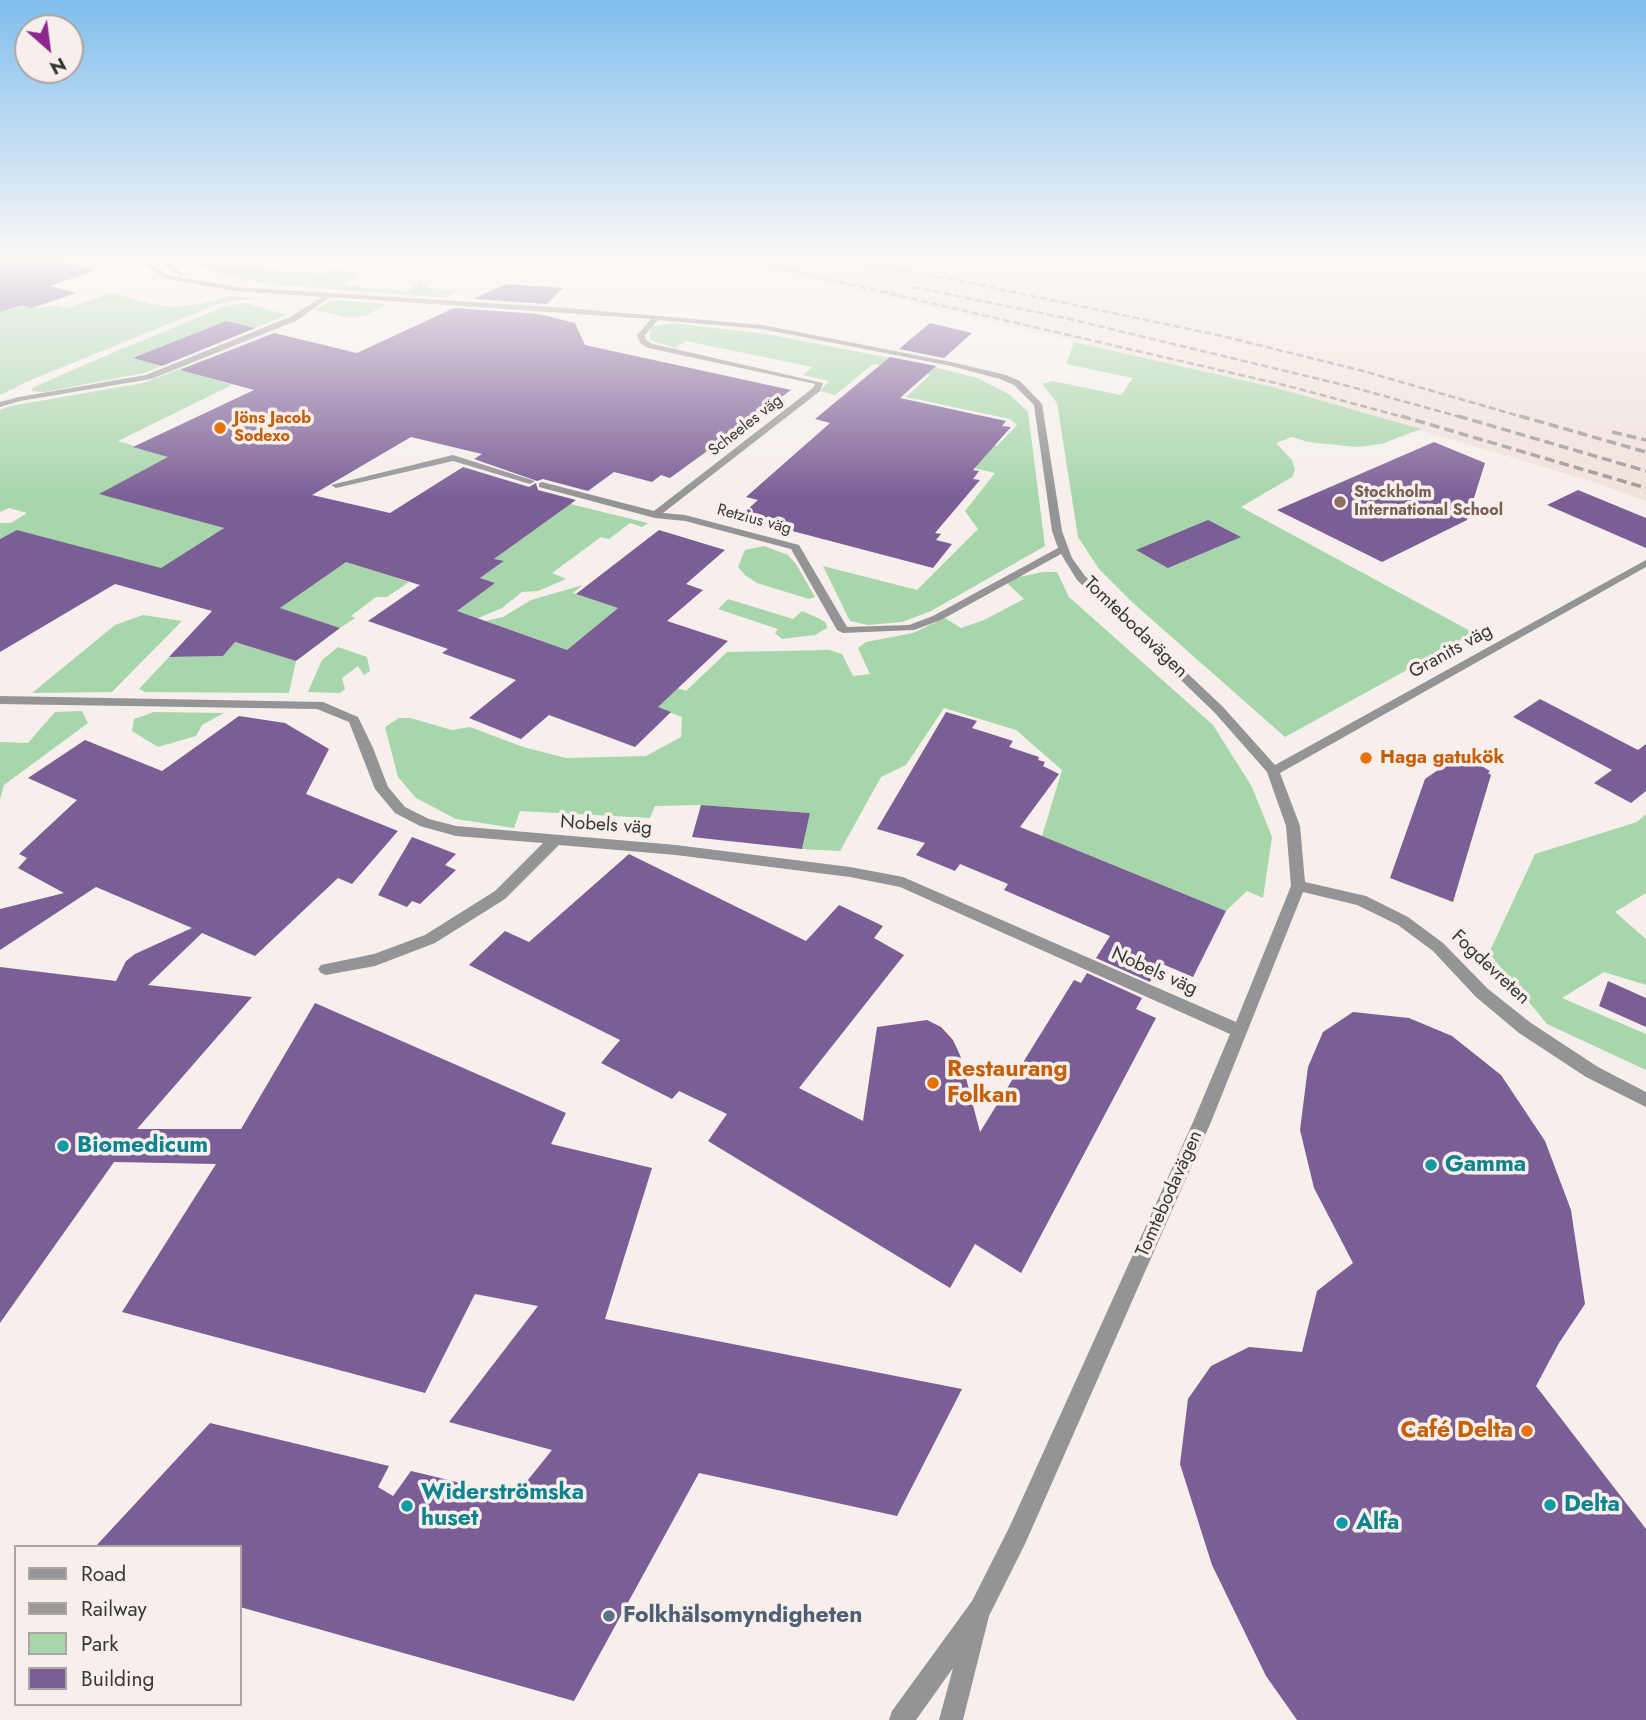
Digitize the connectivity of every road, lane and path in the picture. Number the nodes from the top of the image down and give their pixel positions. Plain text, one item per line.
1 (245, 338) edge
2 (642, 338) edge
3 (822, 338) edge
4 (0, 405) edge
5 (530, 481) dead end
6 (336, 485) dead end
7 (542, 485) dead end
8 (655, 514) junction
9 (1063, 549) junction
10 (1646, 563) edge
11 (0, 700) edge
12 (1273, 771) junction
13 (554, 841) junction
14 (1298, 886) junction
15 (326, 969) dead end
16 (1239, 1031) junction
17 (1646, 1100) edge
18 (980, 1609) junction
19 (901, 1720) edge
20 (951, 1720) edge

1 - 4 street
2 - 8 street, Scheeles väg
3 - 9 street, Tomtebodavägen
5 - 6 street
7 - 8 street, Retzius väg
8 - 9 street, Retzius väg
9 - 12 street, Tomtebodavägen
10 - 12 street, Granits väg
11 - 13 street, Nobels väg
12 - 14 street, Tomtebodavägen
13 - 15 street
13 - 16 street, Nobels väg
14 - 16 street, Tomtebodavägen
14 - 17 street, Fogdevreten
16 - 18 street, Tomtebodavägen
18 - 19 street, Tomtebodavägen
18 - 20 street, Tomtebodavägen

